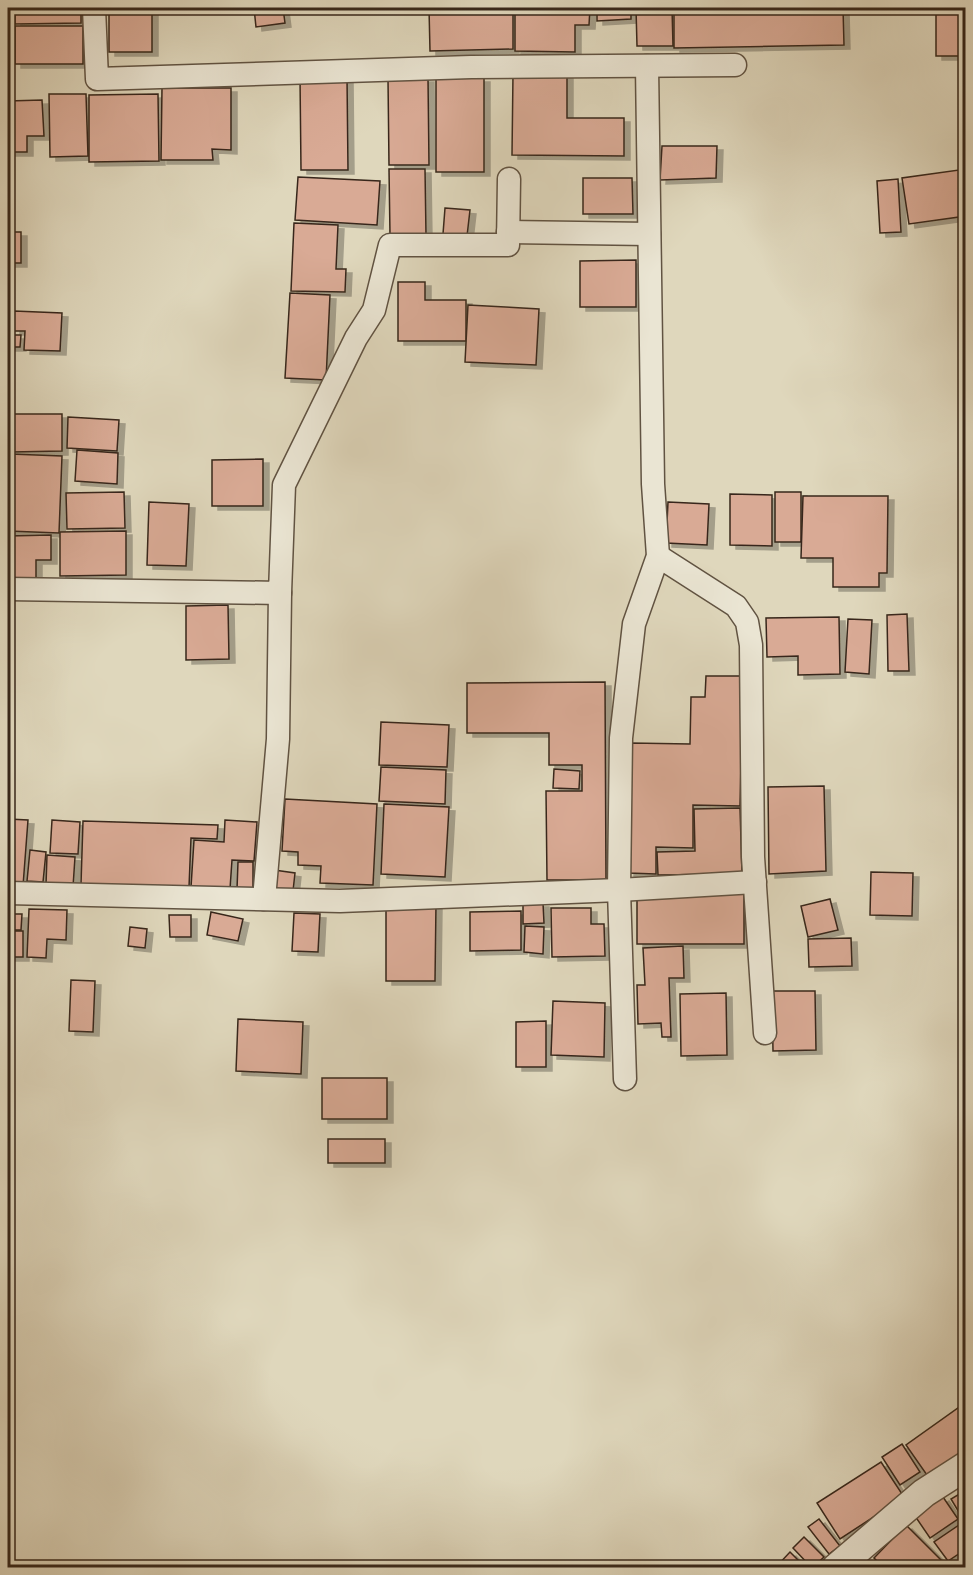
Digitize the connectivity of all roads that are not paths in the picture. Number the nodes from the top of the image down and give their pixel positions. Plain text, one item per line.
1 (94, 8) edge
2 (735, 65) dead end
3 (647, 66) junction
4 (509, 179) dead end
5 (508, 232) junction
6 (649, 234) junction
7 (657, 556) junction
8 (8, 590) edge
9 (280, 593) junction
10 (755, 882) junction
11 (619, 890) junction
12 (8, 893) edge
13 (264, 899) junction
14 (765, 1033) dead end
15 (625, 1079) dead end
16 (966, 1466) edge
17 (836, 1568) edge

1 - 3 street
2 - 3 street
3 - 6 street
4 - 5 street
5 - 6 street
5 - 9 street
6 - 7 street
7 - 10 street
7 - 11 street
8 - 9 street
9 - 13 street
10 - 11 street
10 - 14 street
11 - 13 street
11 - 15 street
12 - 13 street
16 - 17 street

